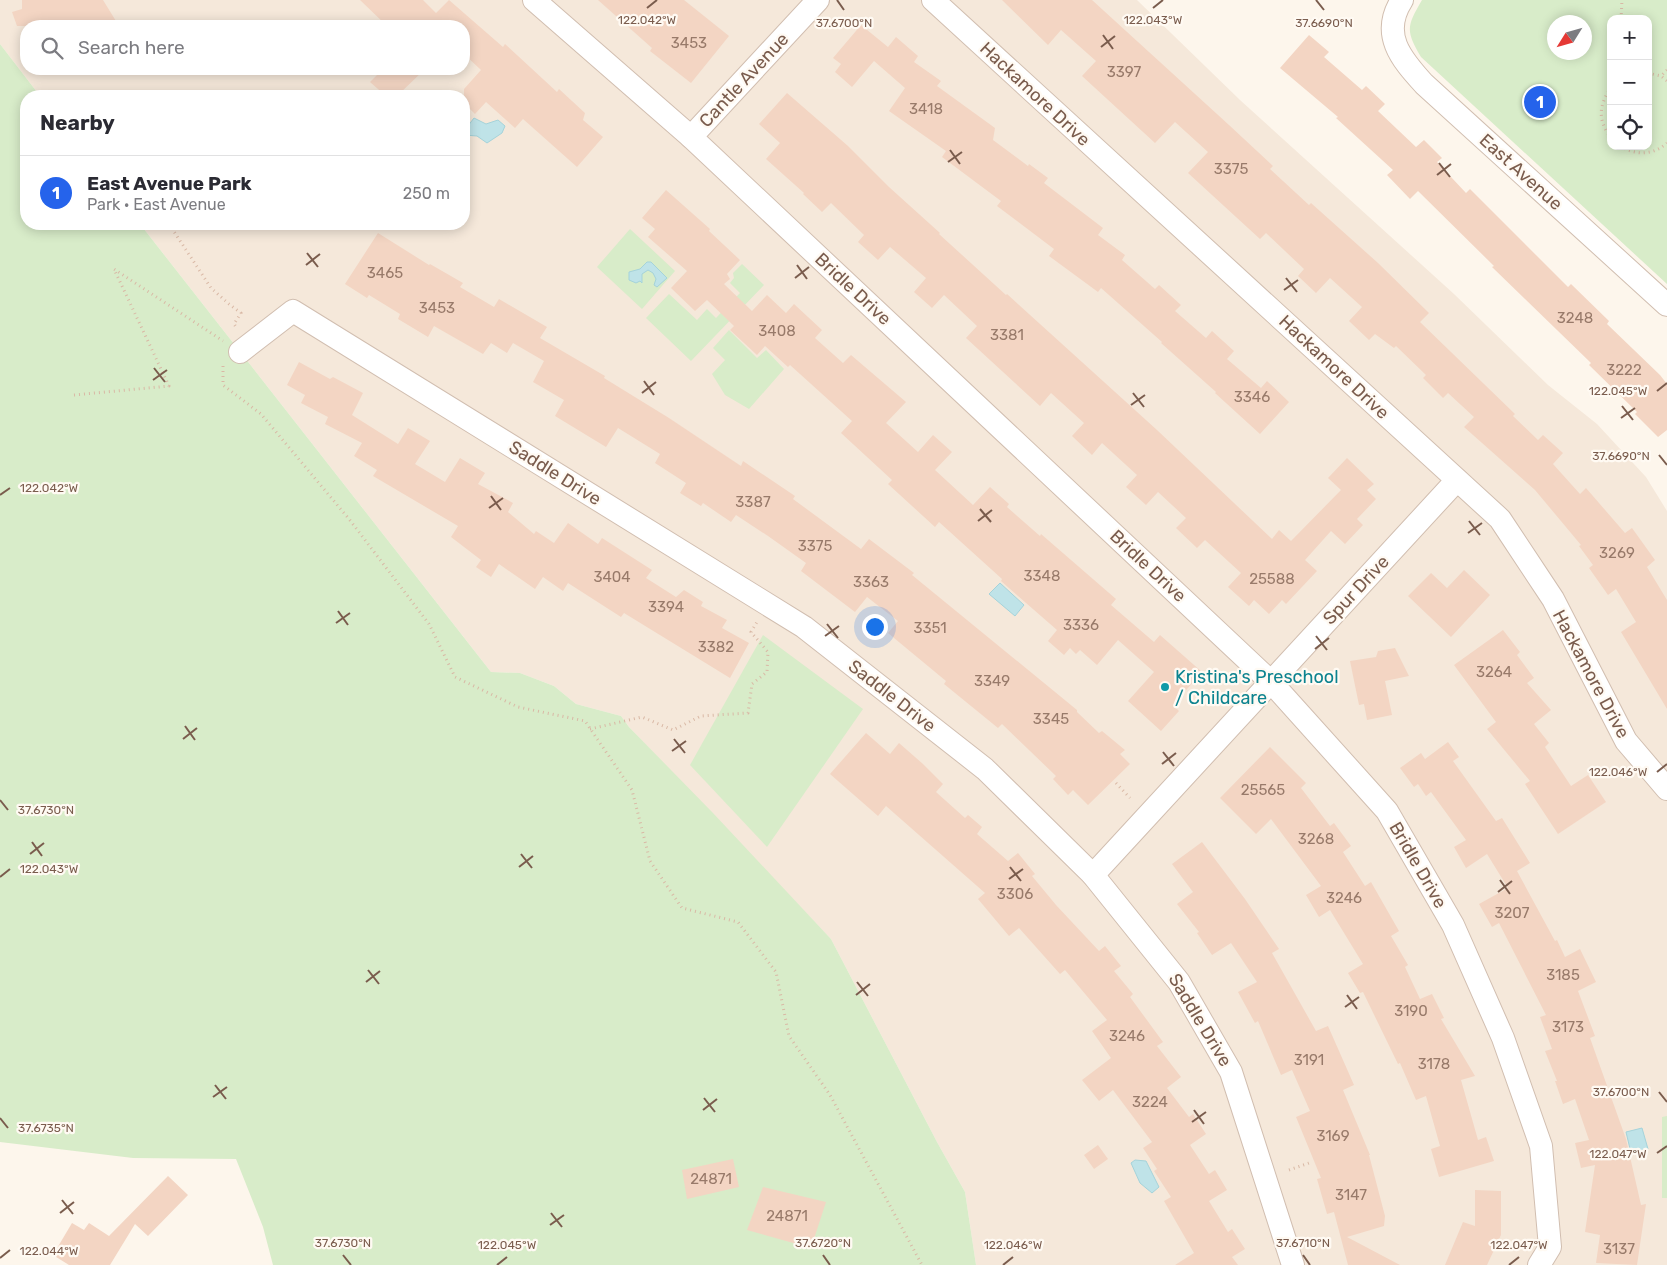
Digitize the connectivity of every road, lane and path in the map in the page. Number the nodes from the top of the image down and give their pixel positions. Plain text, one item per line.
1 (534, 0) edge
2 (818, 0) edge
3 (933, 0) edge
4 (1402, 0) edge
5 (1622, 0) edge
6 (1621, 15) edge
7 (1667, 70) edge
8 (1652, 74) edge
9 (1661, 76) junction
10 (1667, 82) edge
11 (1607, 94) edge
12 (1607, 133) edge
13 (691, 137) junction
14 (1667, 143) edge
15 (1626, 150) edge
16 (173, 230) edge
17 (1667, 305) edge
18 (238, 329) dead end
19 (228, 348) junction
20 (74, 395) dead end
21 (1457, 480) junction
22 (758, 620) dead end
23 (1271, 682) junction
24 (590, 729) junction
25 (1116, 783) dead end
26 (1667, 789) edge
27 (1130, 798) dead end
28 (1093, 875) junction
29 (1312, 1162) dead end
30 (1289, 1170) dead end
31 (922, 1265) edge
32 (1293, 1265) edge
33 (1539, 1265) edge

1 - 13 street, Bridle Drive
2 - 13 street, Cantle Avenue
3 - 21 street, Hackamore Drive
4 - 17 street, East Avenue
5 - 6 path
7 - 9 path
8 - 9 path
9 - 10 path
11 - 12 path
13 - 23 street, Bridle Drive
14 - 15 path
16 - 18 path
19 - 20 path
19 - 24 path
19 - 28 street, Saddle Drive
21 - 23 street, Spur Drive
21 - 26 street, Hackamore Drive
22 - 24 path
23 - 28 street, Spur Drive
23 - 33 street, Bridle Drive
24 - 31 path
25 - 27 path
28 - 32 street, Saddle Drive
29 - 30 path

